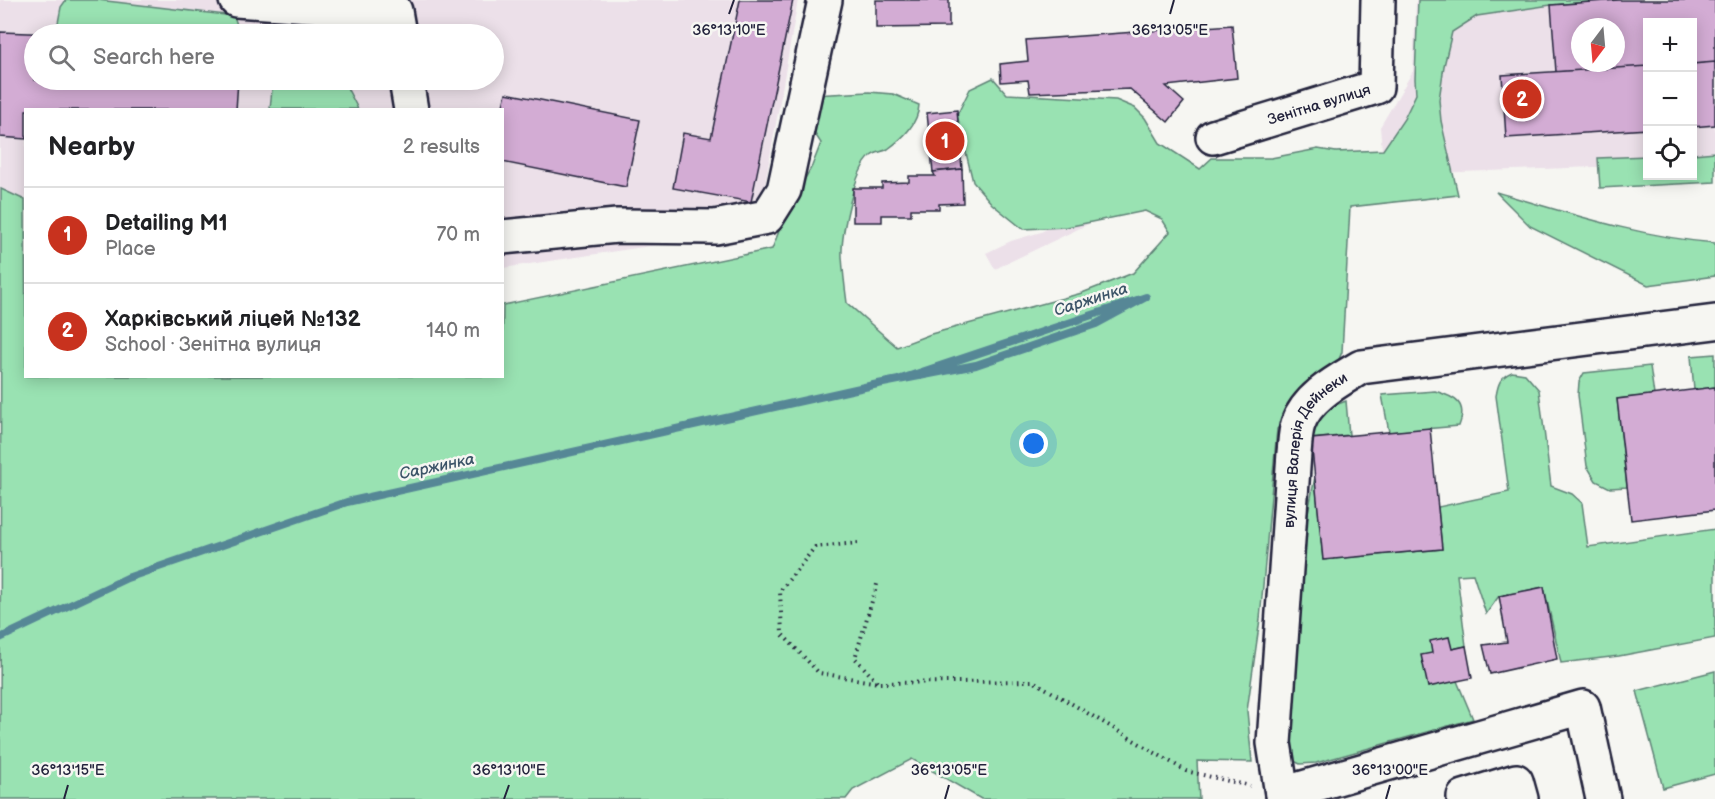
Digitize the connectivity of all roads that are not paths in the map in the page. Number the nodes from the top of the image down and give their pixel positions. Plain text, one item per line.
1 (237, 0) edge
2 (825, 0) edge
3 (1378, 0) edge
4 (397, 24) edge
5 (408, 90) edge
6 (411, 108) edge
7 (1213, 137) dead end
8 (504, 237) edge
9 (1715, 322) edge
10 (1283, 797) edge
11 (1464, 799) edge
12 (1521, 799) edge
13 (1603, 799) edge

1 - 4 street
2 - 8 street
3 - 7 street, Зенітна вулиця
5 - 6 street
9 - 10 street, вулиця Валерія Дейнеки
10 - 13 street
11 - 12 street

